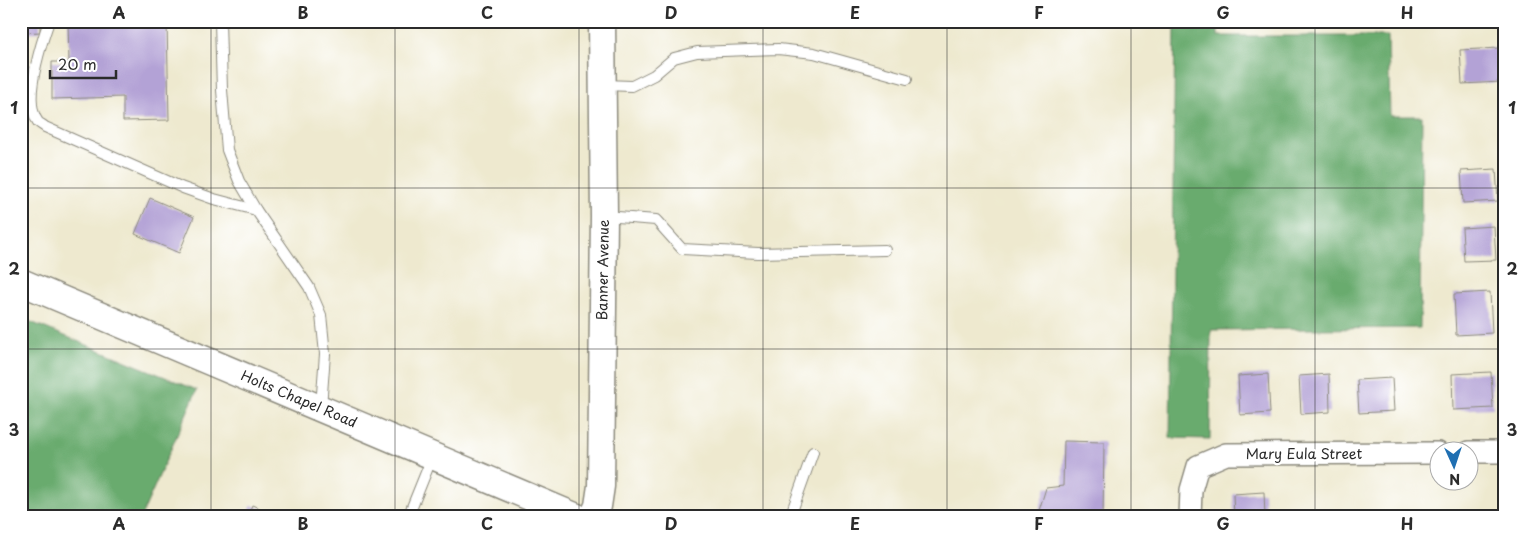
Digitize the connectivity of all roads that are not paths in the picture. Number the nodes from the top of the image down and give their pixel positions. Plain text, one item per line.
1 (49, 21) edge
2 (220, 21) edge
3 (602, 21) edge
4 (907, 79) dead end
5 (603, 85) junction
6 (256, 210) junction
7 (604, 216) junction
8 (885, 250) dead end
9 (21, 282) edge
10 (321, 408) junction
11 (813, 452) dead end
12 (1478, 452) edge
13 (1505, 452) edge
14 (1428, 453) edge
15 (434, 455) junction
16 (408, 517) edge
17 (577, 517) edge
18 (593, 517) edge
19 (790, 517) edge
20 (1190, 517) edge

1 - 6 lane
2 - 6 lane
3 - 5 street, Banner Avenue
4 - 5 lane
5 - 7 street, Banner Avenue
6 - 10 lane
7 - 8 lane
7 - 18 street, Banner Avenue
9 - 10 street, Holts Chapel Road
10 - 15 street, Holts Chapel Road
11 - 19 lane
12 - 13 street
14 - 20 street, Mary Eula Street
15 - 16 lane
15 - 17 street, Holts Chapel Road

